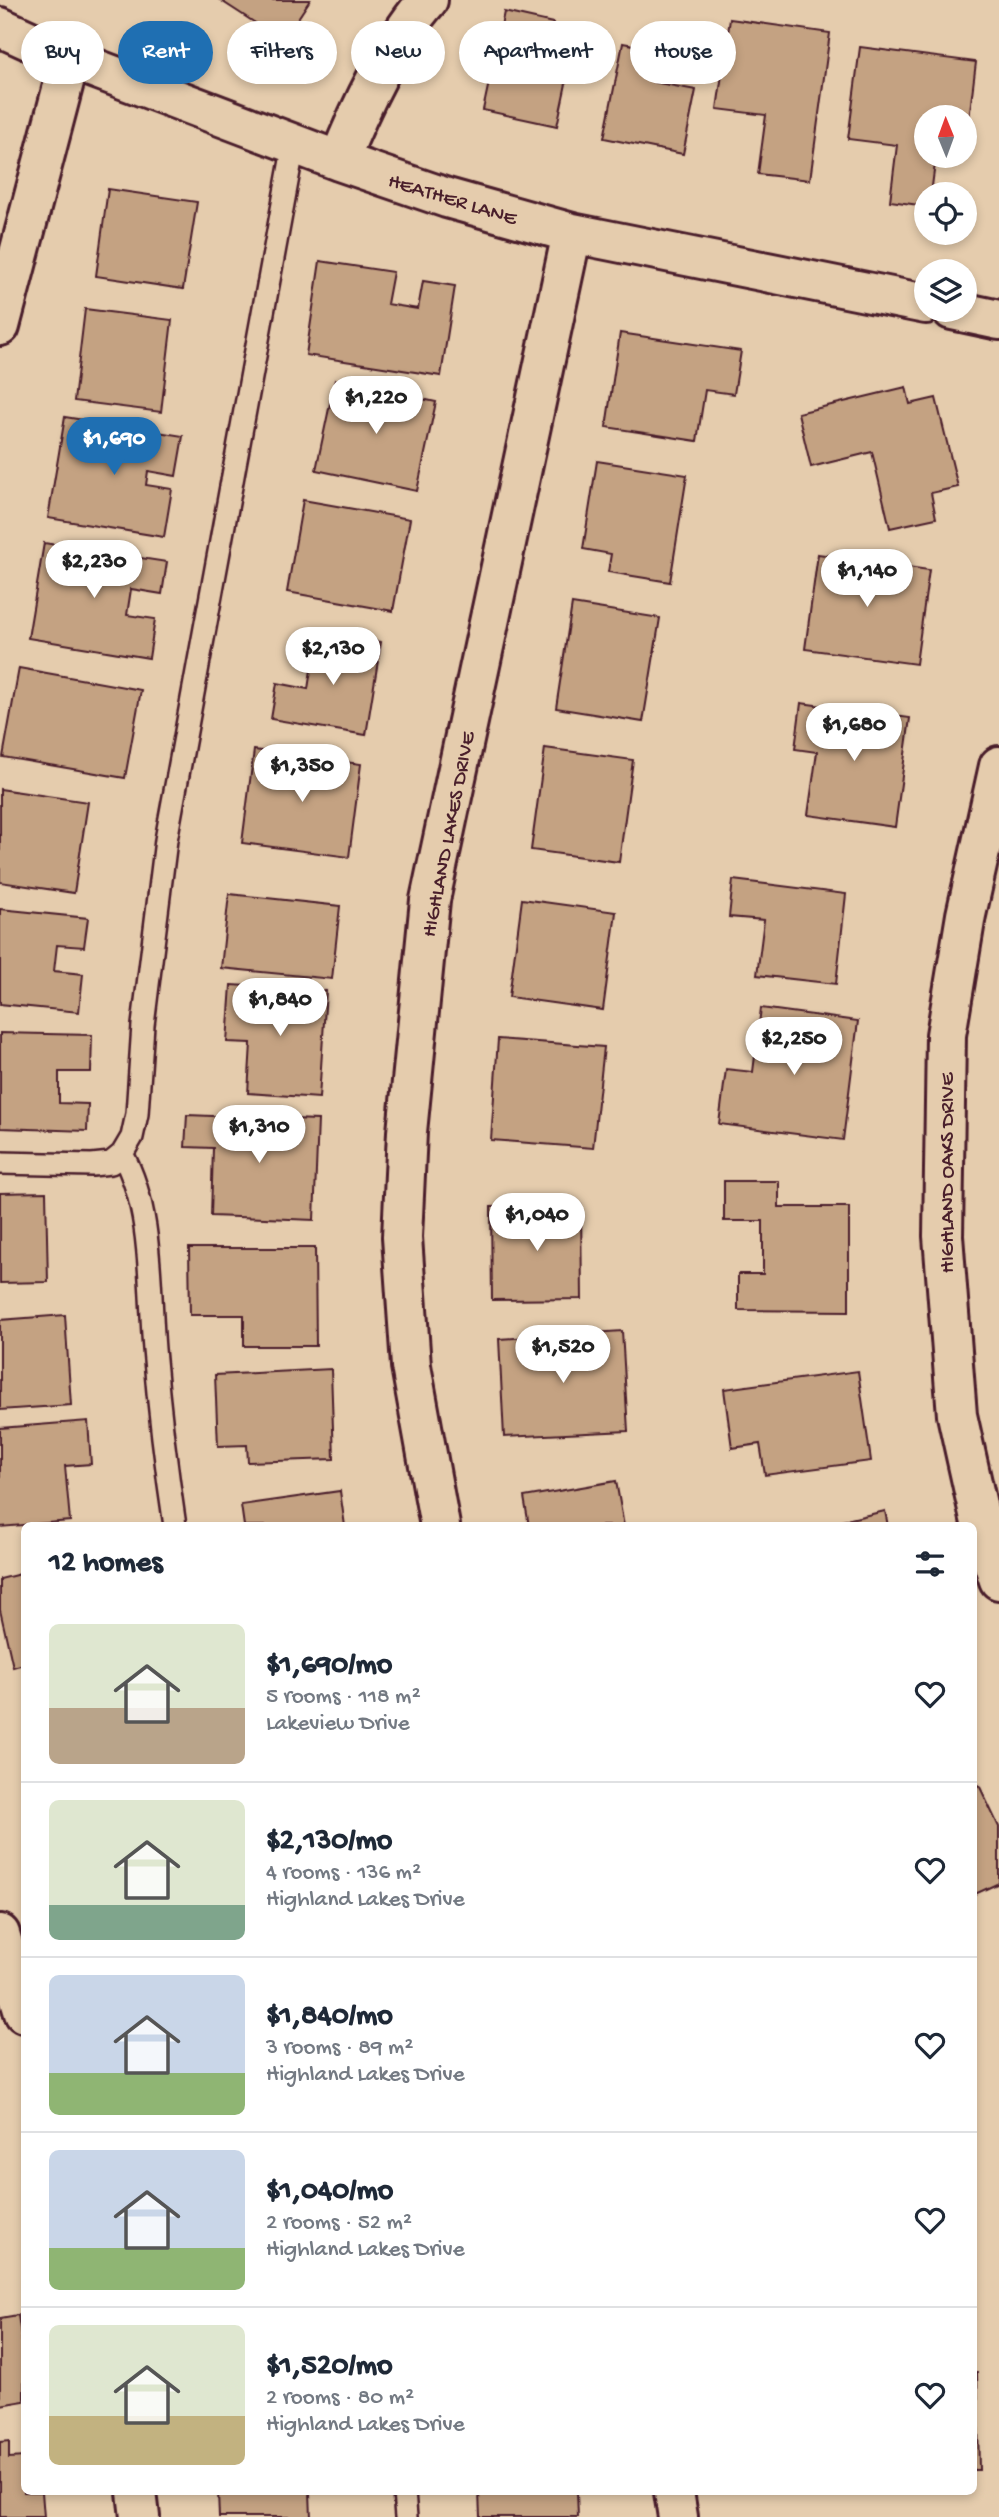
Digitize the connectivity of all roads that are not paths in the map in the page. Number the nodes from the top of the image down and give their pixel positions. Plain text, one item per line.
1 (428, 0) edge
2 (0, 27) edge
3 (21, 36) edge
4 (104, 72) edge
5 (64, 84) edge
6 (294, 144) junction
7 (339, 161) junction
8 (572, 233) junction
9 (914, 302) edge
10 (977, 315) edge
11 (999, 320) edge
12 (0, 326) edge
13 (997, 790) edge
14 (122, 1154) junction
15 (0, 1163) edge
16 (174, 1522) edge
17 (439, 1522) edge
18 (991, 1530) edge
19 (999, 1580) edge
20 (0, 1938) edge
21 (21, 2004) edge
22 (137, 2495) edge
23 (404, 2495) edge
24 (674, 2495) edge
25 (140, 2517) edge
26 (406, 2517) edge
27 (678, 2517) edge

1 - 7 street
2 - 3 street, HEATHER LANE
4 - 6 street, HEATHER LANE
5 - 12 street
6 - 7 street, HEATHER LANE
6 - 14 lane
7 - 8 street, HEATHER LANE
8 - 9 street, HEATHER LANE
8 - 17 street, HIGHLAND LAKES DRIVE
10 - 11 street
13 - 18 street, HIGHLAND OAKS DRIVE
14 - 15 lane
14 - 16 lane
18 - 19 street, HIGHLAND OAKS DRIVE
20 - 21 street
22 - 25 street
23 - 26 lane
24 - 27 street

